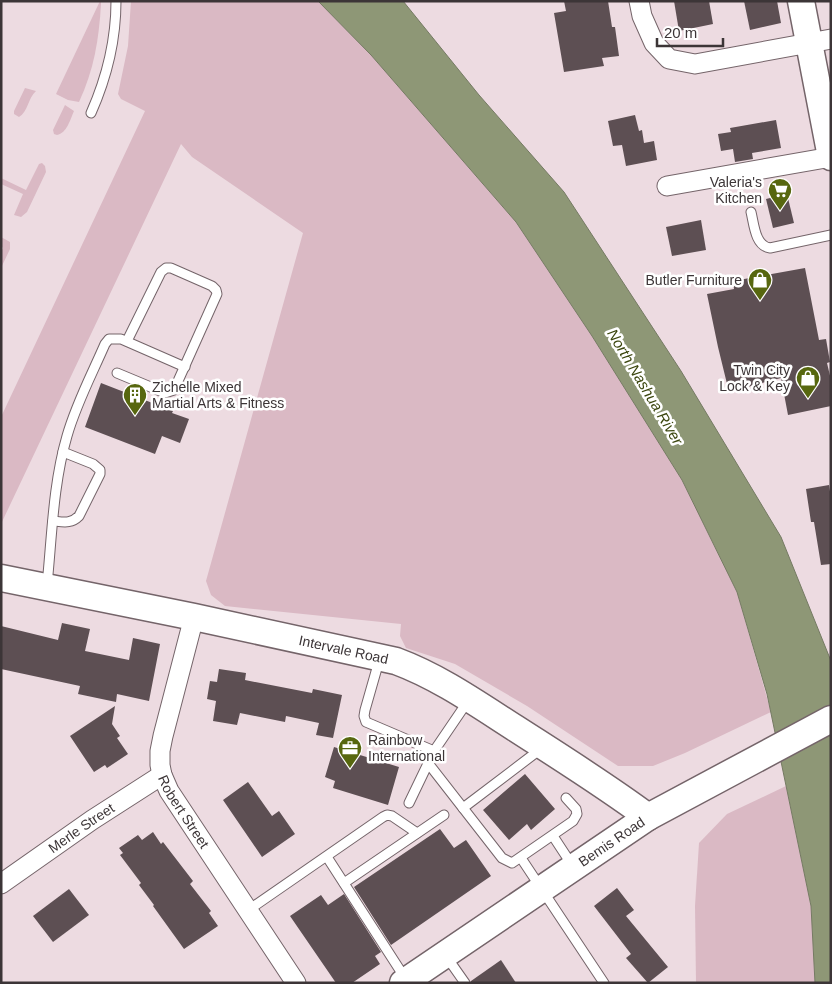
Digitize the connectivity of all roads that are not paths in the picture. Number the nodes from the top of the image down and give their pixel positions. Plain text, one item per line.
1 (116, 1) edge
2 (639, 1) edge
3 (801, 1) edge
4 (820, 41) edge
5 (91, 113) dead end
6 (831, 157) edge
7 (667, 186) dead end
8 (751, 212) dead end
9 (831, 235) edge
10 (126, 341) junction
11 (185, 367) junction
12 (117, 373) dead end
13 (63, 452) junction
14 (53, 521) junction
15 (1, 578) edge
16 (47, 588) junction
17 (194, 618) junction
18 (380, 658) junction
19 (470, 699) junction
20 (831, 718) edge
21 (544, 747) junction
22 (434, 752) junction
23 (428, 763) junction
24 (162, 775) junction
25 (566, 798) dead end
26 (410, 803) dead end
27 (463, 808) junction
28 (444, 815) dead end
29 (648, 817) junction
30 (417, 833) junction
31 (553, 836) junction
32 (327, 857) junction
33 (521, 858) junction
34 (573, 867) junction
35 (344, 883) junction
36 (1, 884) edge
37 (542, 888) junction
38 (248, 910) junction
39 (445, 954) junction
40 (415, 977) edge
41 (296, 983) edge
42 (465, 983) edge
43 (604, 983) edge

1 - 5 lane
2 - 4 street
3 - 4 main road
4 - 6 main road
6 - 7 street
8 - 9 lane
10 - 11 lane
10 - 11 lane
10 - 13 lane
11 - 12 lane
13 - 14 lane
13 - 14 lane
14 - 16 lane
15 - 16 main road, Intervale Road
16 - 17 main road, Intervale Road
17 - 18 main road, Intervale Road
17 - 24 street, Robert Street
18 - 19 main road, Intervale Road
18 - 22 lane
19 - 21 main road, Intervale Road
19 - 22 lane
20 - 29 main road, Bemis Road
21 - 27 lane
21 - 29 main road, Intervale Road
22 - 23 lane
23 - 26 lane
23 - 27 lane
24 - 36 street, Merle Street
24 - 38 street, Robert Street
25 - 31 lane
27 - 33 lane
28 - 30 lane
29 - 34 main road, Bemis Road
30 - 32 lane
30 - 35 lane
31 - 33 lane
31 - 34 lane
32 - 35 lane
32 - 38 lane
33 - 37 lane
34 - 37 main road, Bemis Road
35 - 40 lane
37 - 39 main road, Bemis Road
37 - 43 lane
38 - 41 street, Robert Street
39 - 40 main road, Bemis Road
39 - 42 lane

